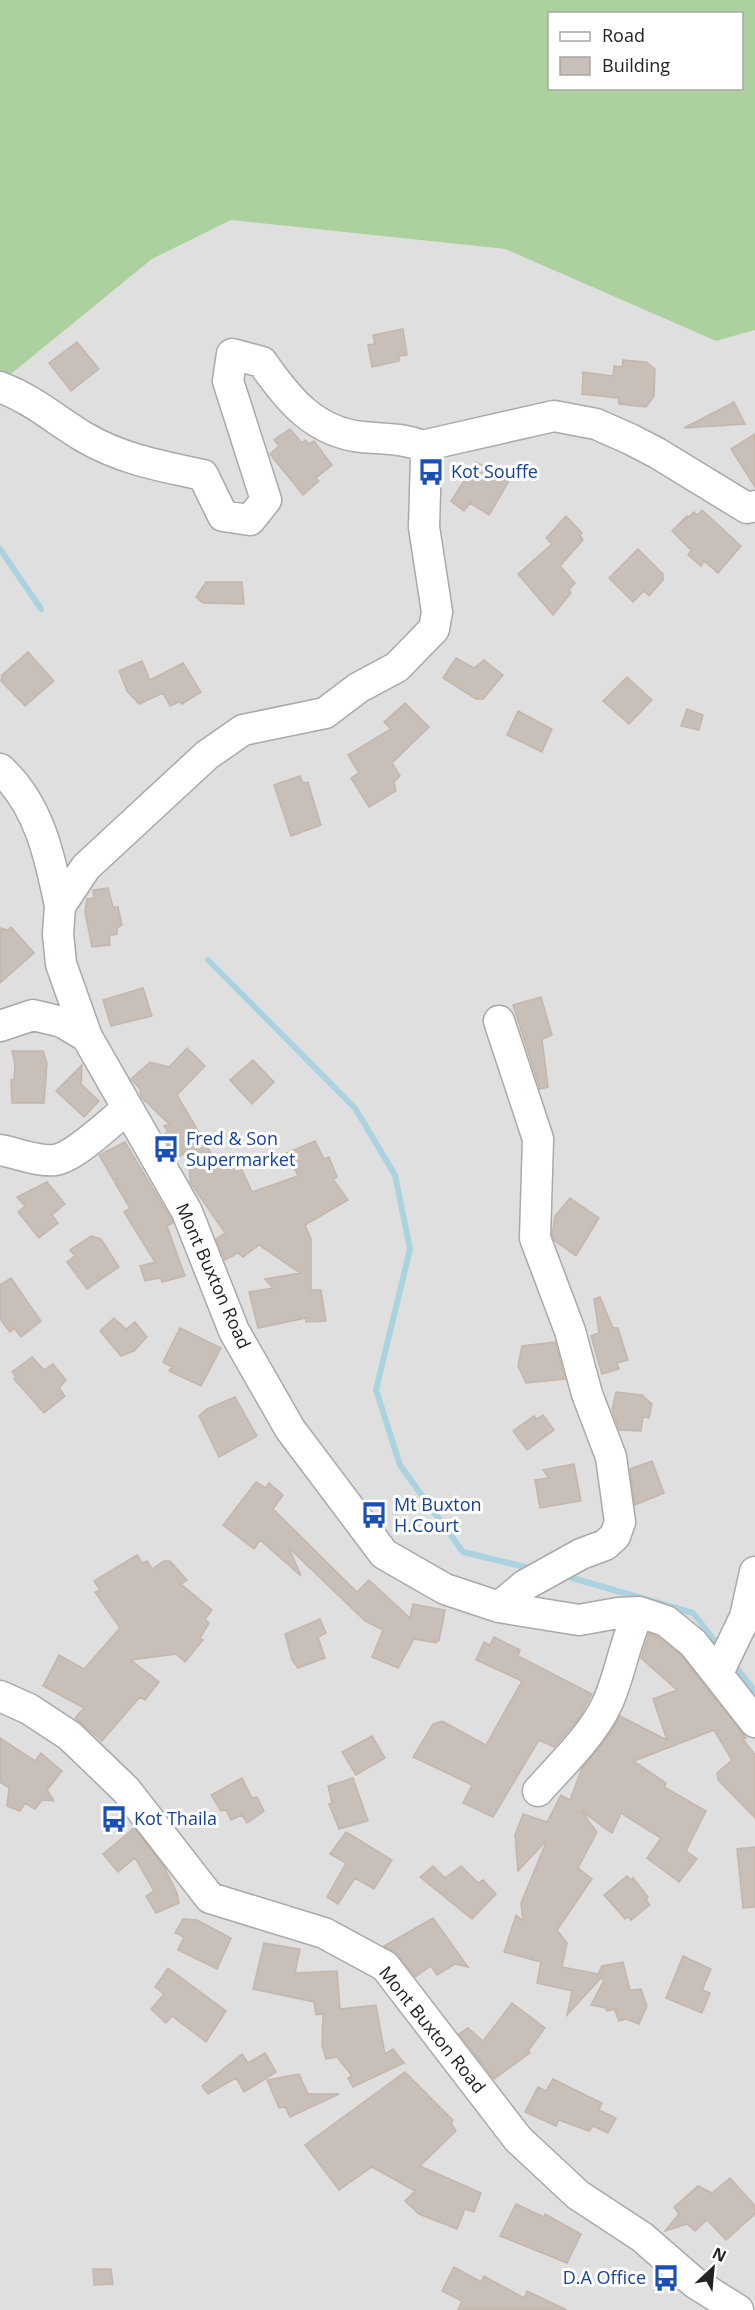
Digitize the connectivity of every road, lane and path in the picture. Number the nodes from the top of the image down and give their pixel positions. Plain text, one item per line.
1 (0, 387) edge
2 (422, 446) junction
3 (755, 506) edge
4 (0, 769) edge
5 (60, 906) junction
6 (500, 1021) dead end
7 (0, 1026) edge
8 (87, 1037) junction
9 (127, 1109) junction
10 (0, 1150) edge
11 (755, 1572) edge
12 (499, 1607) junction
13 (639, 1612) junction
14 (718, 1672) junction
15 (0, 1696) edge
16 (755, 1722) edge
17 (538, 1791) dead end
18 (705, 2301) edge
19 (738, 2310) edge

1 - 2 street
2 - 3 street
2 - 5 street
4 - 5 street, Mont Buxton Road
5 - 8 street, Mont Buxton Road
6 - 12 street
7 - 8 street
8 - 9 street, Mont Buxton Road
9 - 10 street
9 - 12 street, Mont Buxton Road
11 - 14 street
12 - 13 street, Mont Buxton Road
13 - 14 street, Mont Buxton Road
13 - 17 street
14 - 16 street, Mont Buxton Road
15 - 18 street, Mont Buxton Road
18 - 19 street, Mont Buxton Road

